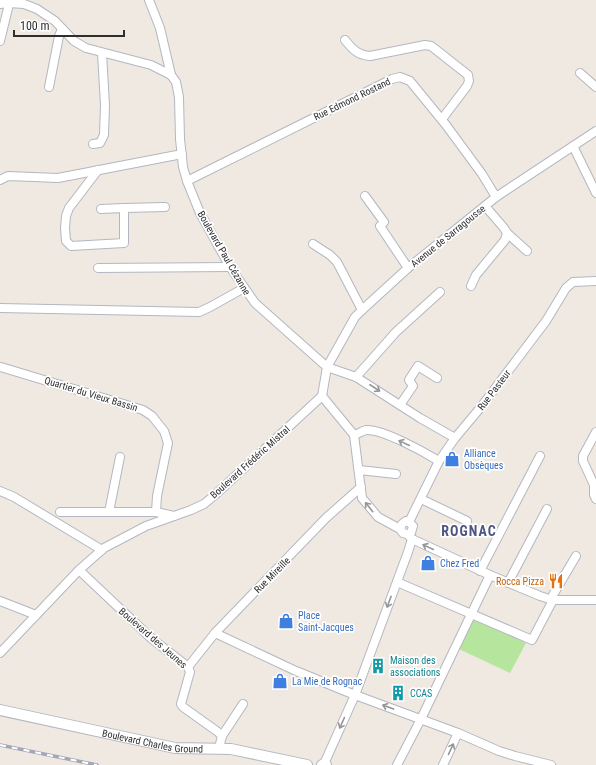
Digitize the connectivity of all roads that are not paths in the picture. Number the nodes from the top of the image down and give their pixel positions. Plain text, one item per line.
1 (149, 0) edge
2 (10, 1) edge
3 (28, 2) edge
4 (0, 4) edge
5 (62, 29) junction
6 (0, 40) edge
7 (345, 40) dead end
8 (102, 53) junction
9 (580, 73) dead end
10 (171, 75) junction
11 (49, 87) dead end
12 (596, 87) edge
13 (442, 120) junction
14 (596, 131) edge
15 (93, 144) dead end
16 (573, 146) junction
17 (182, 154) junction
18 (98, 170) junction
19 (0, 180) edge
20 (187, 181) junction
21 (596, 193) edge
22 (365, 196) dead end
23 (496, 197) junction
24 (485, 206) junction
25 (165, 207) dead end
26 (124, 208) junction
27 (101, 209) dead end
28 (506, 232) junction
29 (313, 244) dead end
30 (527, 251) dead end
31 (230, 267) junction
32 (98, 268) dead end
33 (408, 268) junction
34 (596, 281) edge
35 (471, 286) dead end
36 (244, 288) junction
37 (440, 292) dead end
38 (0, 308) edge
39 (362, 310) junction
40 (1, 367) dead end
41 (327, 367) junction
42 (356, 377) junction
43 (437, 378) dead end
44 (322, 396) junction
45 (400, 405) junction
46 (596, 432) edge
47 (354, 435) junction
48 (455, 438) junction
49 (540, 456) dead end
50 (120, 457) dead end
51 (439, 461) junction
52 (359, 470) junction
53 (396, 474) dead end
54 (361, 487) junction
55 (0, 490) edge
56 (421, 499) junction
57 (596, 499) edge
58 (547, 509) dead end
59 (60, 512) dead end
60 (109, 512) junction
61 (156, 512) junction
62 (175, 516) junction
63 (467, 521) dead end
64 (406, 534) junction
65 (102, 550) junction
66 (576, 556) dead end
67 (79, 570) junction
68 (480, 570) junction
69 (490, 575) junction
70 (397, 582) junction
71 (508, 583) junction
72 (553, 600) junction
73 (596, 600) edge
74 (0, 601) edge
75 (472, 613) junction
76 (36, 615) junction
77 (214, 633) junction
78 (0, 653) edge
79 (188, 666) junction
80 (355, 695) junction
81 (243, 704) dead end
82 (0, 710) edge
83 (421, 719) junction
84 (458, 733) junction
85 (222, 736) junction
86 (219, 748) junction
87 (307, 765) edge
88 (324, 765) edge
89 (397, 765) edge
90 (443, 765) edge
91 (551, 765) edge

1 - 10 street, Boulevard Paul Cézanne
2 - 3 street
2 - 4 street
2 - 6 street
3 - 5 street
5 - 8 street
5 - 11 street
7 - 13 street
8 - 10 street
8 - 15 street
9 - 12 street
10 - 17 street, Boulevard Paul Cézanne
13 - 20 street, Rue Edmond Rostand
13 - 23 street, Rue Edmond Rostand
14 - 16 street, Avenue de Sarragousse
16 - 21 street
16 - 23 street, Avenue de Sarragousse
17 - 18 street
17 - 20 street, Boulevard Paul Cézanne
18 - 19 street
18 - 26 street
20 - 31 street, Boulevard Paul Cézanne
22 - 33 street
23 - 24 street, Avenue de Sarragousse
24 - 28 street
24 - 33 street, Avenue de Sarragousse
25 - 26 street
26 - 27 street
28 - 30 street
28 - 35 street
29 - 39 street
31 - 32 street
31 - 36 street, Boulevard Paul Cézanne
33 - 39 street, Avenue de Sarragousse
34 - 48 street, Rue Pasteur
36 - 38 street
36 - 41 street, Boulevard Paul Cézanne
37 - 42 street
39 - 41 street, Avenue de Sarragousse
40 - 61 street, Quartier du Vieux Bassin
41 - 42 street
41 - 44 street
42 -> 45 street
43 - 45 street
44 - 47 street
44 - 62 street, Boulevard Frédéric Mistral
45 - 48 street
46 - 57 street
51 -> 47 street
47 - 52 street
48 - 51 street, Rue Pasteur
49 - 68 street
50 - 60 street
51 - 56 street, Rue Pasteur
52 - 53 street
52 - 54 street
64 -> 54 street
54 - 77 street, Rue Mireille
55 - 65 street
56 - 63 street
56 - 64 street, Rue Pasteur
58 - 71 street
59 - 60 street
60 - 61 street
61 - 62 street
62 - 65 street, Boulevard Frédéric Mistral
68 -> 64 street
64 - 70 street
65 - 67 street, Boulevard Frédéric Mistral
66 - 72 street
67 - 76 street, Boulevard Frédéric Mistral
67 - 79 street, Boulevard des Jeunes
68 - 69 street
69 - 71 street
69 - 75 street
70 - 75 street
70 -> 80 street
71 - 72 street
72 - 73 street
72 - 75 street
74 - 76 street
75 - 83 street
76 - 78 street, Boulevard Frédéric Mistral
77 - 79 street, Rue Mireille
77 - 80 street
79 - 85 street, Boulevard des Jeunes
83 -> 80 street
80 -> 88 street
81 - 85 street
82 - 86 street, Boulevard Charles Ground
83 - 84 street
83 - 89 street
90 -> 84 street
84 - 91 street
85 - 86 street
86 - 87 street, Boulevard Charles Ground

